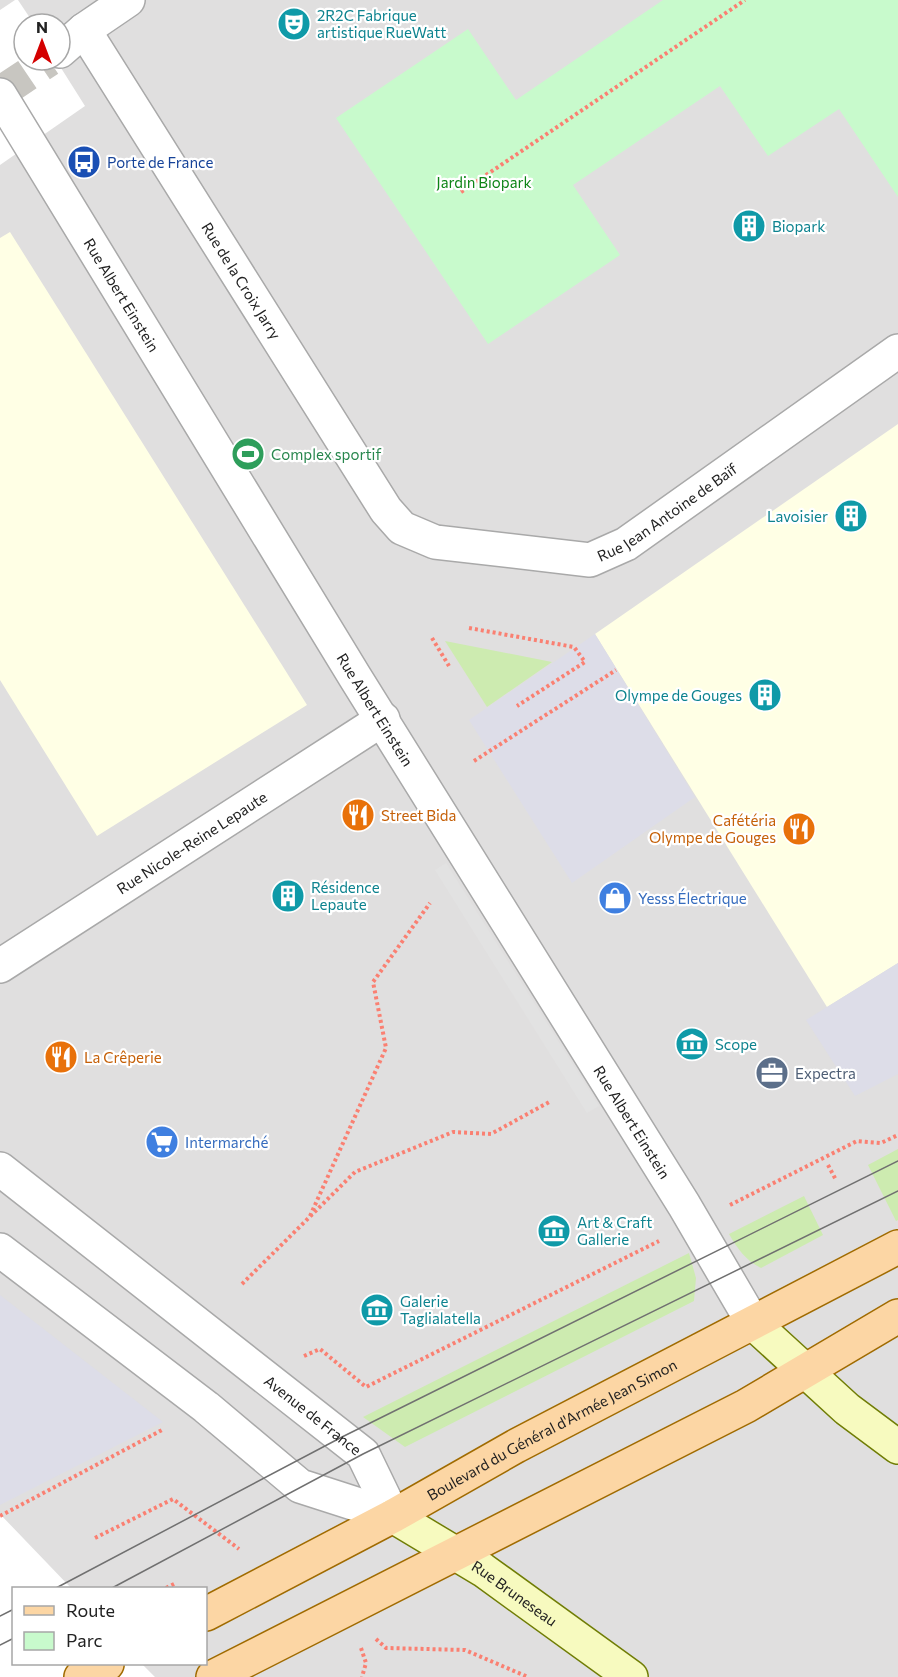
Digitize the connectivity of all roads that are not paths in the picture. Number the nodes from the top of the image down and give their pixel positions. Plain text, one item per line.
1 (128, 0) edge
2 (84, 30) junction
3 (72, 40) edge
4 (0, 95) edge
5 (898, 351) edge
6 (402, 528) joint
7 (383, 719) junction
8 (0, 966) edge
9 (0, 1169) edge
10 (898, 1247) edge
11 (0, 1250) edge
12 (898, 1316) edge
13 (753, 1323) junction
14 (807, 1372) junction
15 (898, 1448) edge
16 (393, 1516) junction
17 (457, 1553) junction
18 (207, 1613) edge
19 (105, 1665) edge
20 (81, 1677) edge
21 (213, 1677) edge
22 (631, 1677) edge

1 - 2 street
2 - 3 street
2 - 6 street, Rue de la Croix Jarry
4 - 7 street, Rue Albert Einstein
5 - 6 street, Rue Jean Antoine de Baïf
7 - 8 street, Rue Nicole-Reine Lepaute
7 - 13 street, Rue Albert Einstein
9 - 16 street, Avenue de France
10 - 13 main road, Boulevard du Général d'Armée Jean Simon
11 - 16 street
12 - 14 main road
13 - 14 main road
13 - 16 main road, Boulevard du Général d'Armée Jean Simon
14 - 15 main road
14 - 17 main road
16 - 17 main road, Rue Bruneseau
16 - 18 main road, Boulevard du Général d'Armée Jean Simon
17 - 21 main road
17 - 22 main road, Rue Bruneseau
19 - 20 main road

